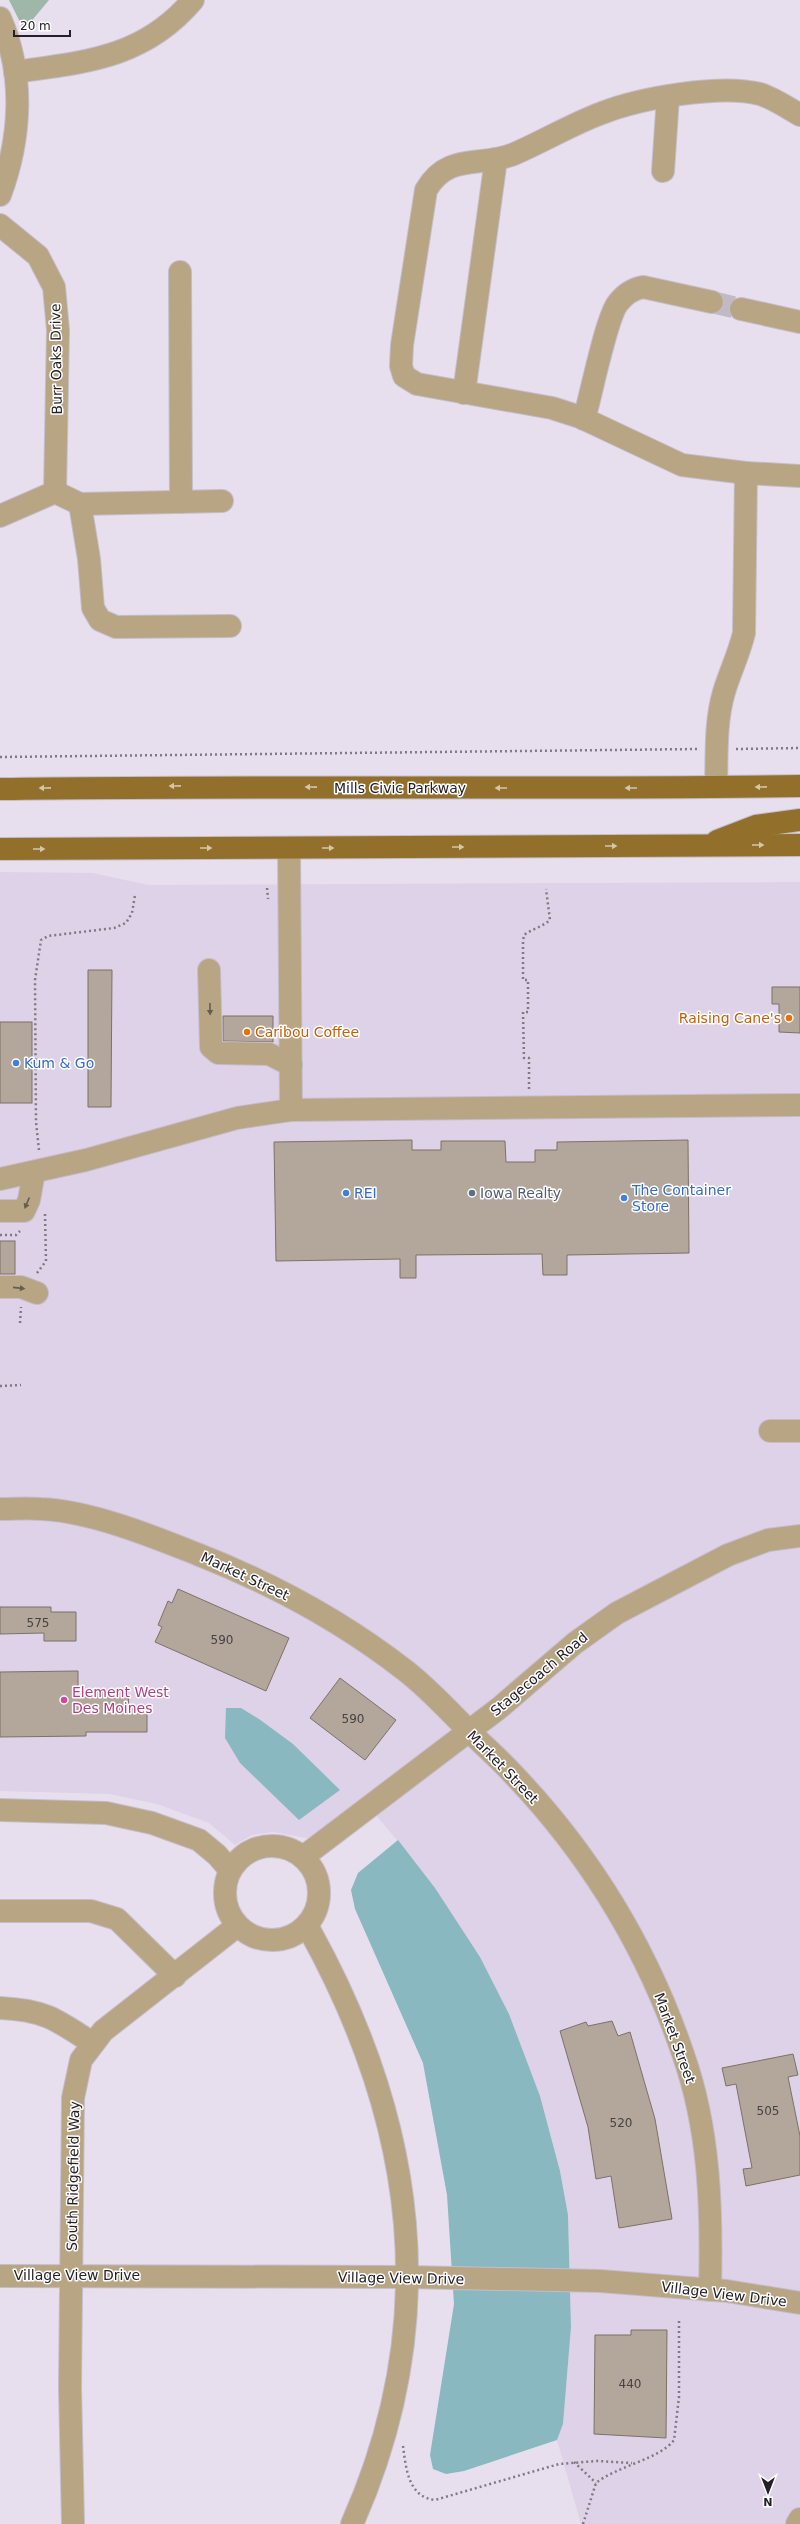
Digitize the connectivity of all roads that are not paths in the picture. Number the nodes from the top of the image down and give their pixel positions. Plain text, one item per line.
1 (193, 0) edge
2 (0, 18) edge
3 (16, 72) junction
4 (668, 97) junction
5 (800, 115) edge
6 (496, 159) junction
7 (663, 171) dead end
8 (0, 195) edge
9 (0, 225) edge
10 (180, 272) dead end
11 (712, 302) tunnel mouth
12 (741, 309) tunnel mouth
13 (800, 322) edge
14 (464, 393) junction
15 (584, 419) junction
16 (746, 473) junction
17 (800, 476) edge
18 (55, 492) junction
19 (222, 501) dead end
20 (181, 502) junction
21 (80, 504) junction
22 (0, 516) edge
23 (230, 626) dead end
24 (800, 786) edge
25 (716, 787) junction
26 (0, 789) edge
27 (800, 820) edge
28 (705, 845) junction
29 (800, 845) edge
30 (290, 848) junction
31 (0, 849) edge
32 (209, 970) dead end
33 (291, 1065) junction
34 (800, 1105) edge
35 (291, 1110) junction
36 (37, 1163) junction
37 (0, 1179) edge
38 (0, 1211) edge
39 (0, 1287) edge
40 (32, 1291) road end
41 (770, 1431) dead end
42 (800, 1431) edge
43 (0, 1509) edge
44 (800, 1536) edge
45 (468, 1730) junction
46 (0, 1810) edge
47 (303, 1857) junction
48 (230, 1870) junction
49 (0, 1911) edge
50 (237, 1926) junction
51 (304, 1928) junction
52 (175, 1976) junction
53 (0, 2008) edge
54 (92, 2043) junction
55 (72, 2275) junction
56 (0, 2276) edge
57 (407, 2277) junction
58 (710, 2290) junction
59 (800, 2303) edge
60 (800, 2519) edge
61 (73, 2524) edge
62 (352, 2524) edge
63 (797, 2524) edge

1 - 3 street
2 - 3 street
3 - 8 street
4 - 5 street
4 - 6 street
4 - 7 street
6 - 14 street
6 - 14 street
9 - 18 street, Burr Oaks Drive
10 - 20 street
11 - 15 street
12 - 13 street
14 - 15 street
15 - 16 street
16 - 17 street
16 - 25 street
18 - 21 street
18 - 22 street
19 - 20 street
20 - 21 street
21 - 23 street
24 -> 25 main road, Mills Civic Parkway
25 -> 26 main road, Mills Civic Parkway
27 - 28 main road
28 -> 29 main road
30 -> 28 main road
31 -> 30 main road
30 - 33 street
32 -> 33 street
33 - 35 street
34 - 35 street
35 - 36 street
36 - 37 street
36 -> 38 street
39 -> 40 street
41 - 42 street
43 - 45 street, Market Street
44 - 45 street, Stagecoach Road
45 - 47 street, Stagecoach Road
45 - 58 street, Market Street
46 - 48 street
47 - 48 street
47 - 51 street
48 - 50 street
49 - 52 street
50 - 51 street
50 - 52 street, South Ridgefield Way
51 - 57 street
52 - 54 street, South Ridgefield Way
53 - 54 street
54 - 55 street, South Ridgefield Way
55 - 56 street, Village View Drive
55 - 57 street, Village View Drive
55 - 61 street, South Ridgefield Way
57 - 58 street, Village View Drive
57 - 62 street
58 - 59 street, Village View Drive
60 - 63 street

